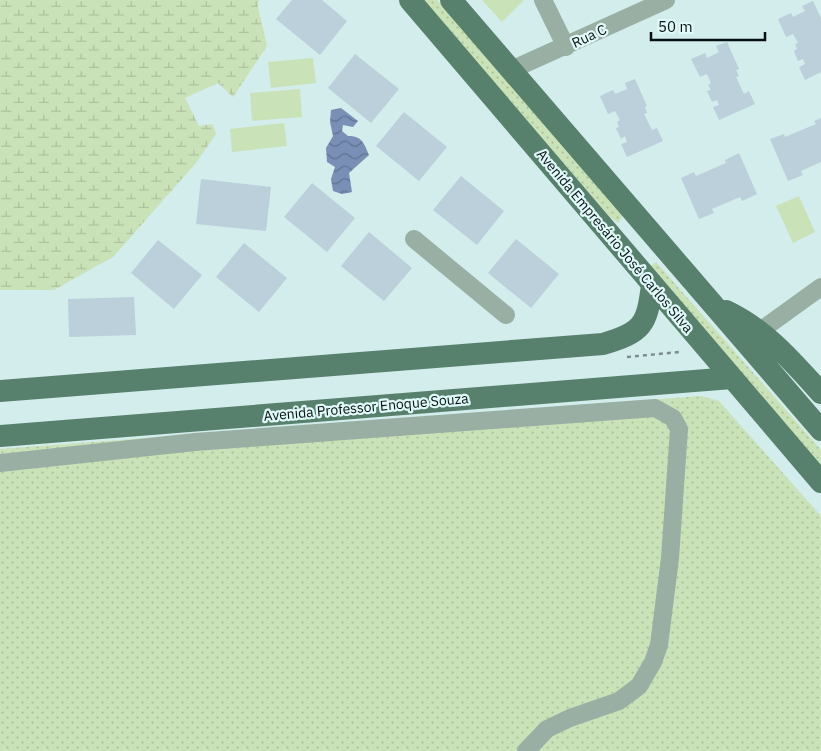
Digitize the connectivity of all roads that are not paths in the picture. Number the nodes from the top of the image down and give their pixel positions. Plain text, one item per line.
1 (410, 0) edge
2 (450, 0) edge
3 (543, 0) edge
4 (666, 0) edge
5 (566, 47) junction
6 (511, 70) junction
7 (414, 239) dead end
8 (652, 285) junction
9 (821, 287) edge
10 (714, 305) junction
11 (506, 315) dead end
12 (760, 331) junction
13 (732, 378) junction
14 (0, 391) edge
15 (821, 393) edge
16 (821, 430) edge
17 (0, 436) edge
18 (0, 463) edge
19 (821, 482) edge
20 (526, 751) edge

1 - 8 main road, Avenida Empresário José Carlos Silva
2 - 6 main road
3 - 5 street
4 - 5 street, Rua C
5 - 6 street, Rua C
6 - 10 main road
7 - 11 street
8 - 13 main road, Avenida Empresário José Carlos Silva
8 - 14 main road
9 - 12 street
10 - 12 main road
10 - 16 main road
12 - 15 main road
13 - 17 main road, Avenida Professor Enoque Souza
13 - 19 main road, Avenida Empresário José Carlos Silva
18 - 20 street

